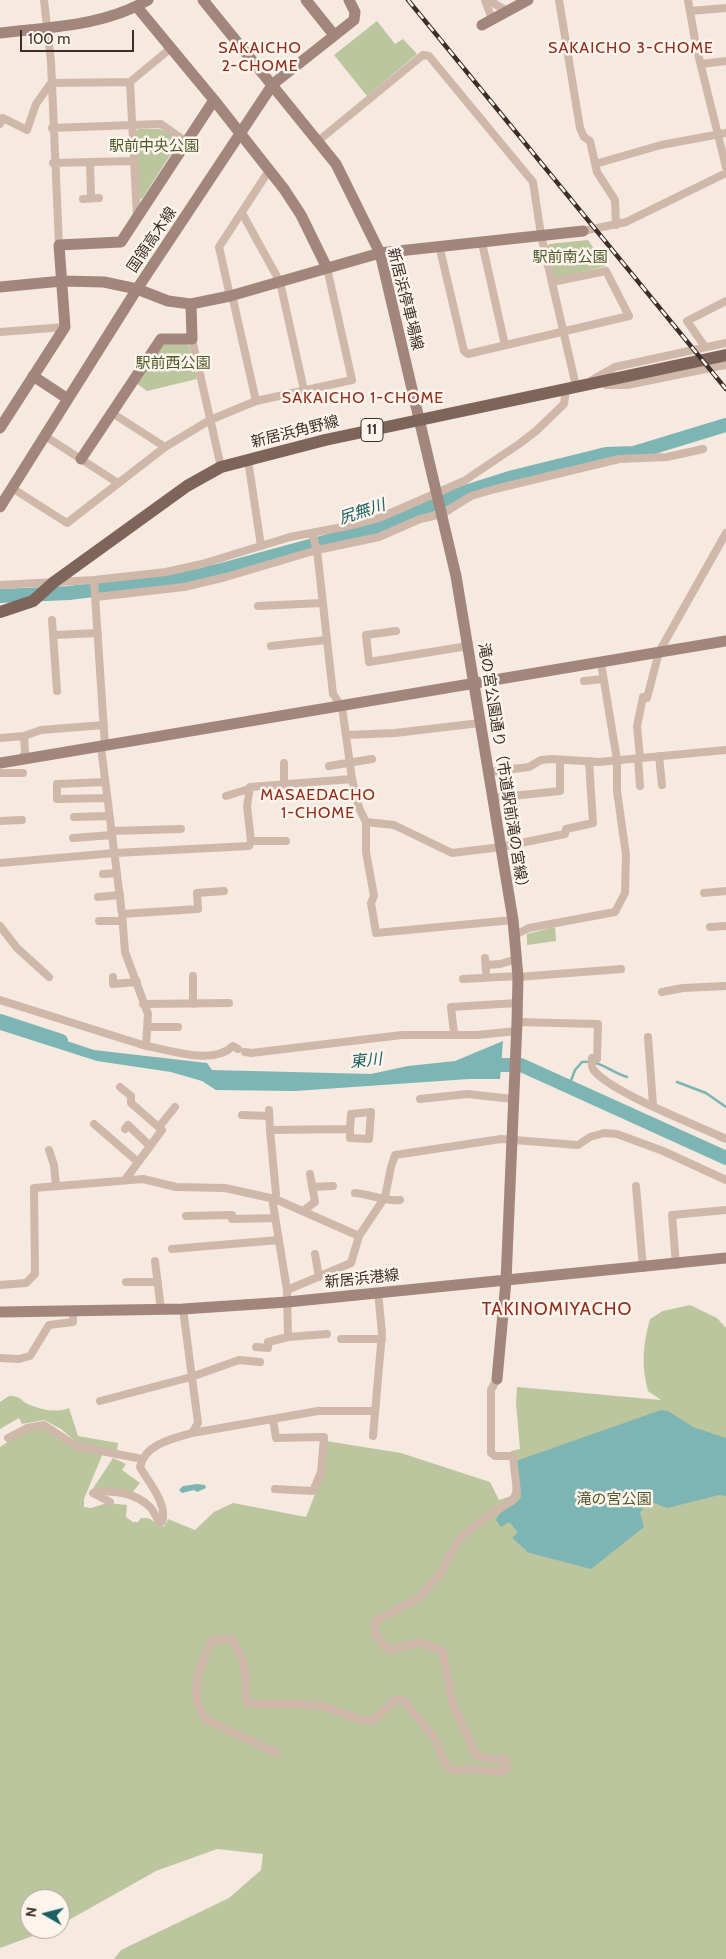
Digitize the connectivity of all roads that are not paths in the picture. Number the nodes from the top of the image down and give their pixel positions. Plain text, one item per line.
1 (44, 0) edge
2 (148, 0) edge
3 (204, 0) edge
4 (306, 0) edge
5 (349, 0) edge
6 (485, 0) edge
7 (492, 0) edge
8 (528, 0) edge
9 (559, 0) edge
10 (688, 0) edge
11 (135, 3) edge
12 (726, 8) edge
13 (508, 11) junction
14 (690, 11) junction
15 (487, 22) joint
16 (48, 28) junction
17 (0, 34) edge
18 (334, 36) junction
19 (172, 48) junction
20 (726, 61) edge
21 (701, 64) junction
22 (130, 82) junction
23 (51, 83) junction
24 (273, 84) junction
25 (214, 100) junction
26 (0, 124) edge
27 (131, 124) junction
28 (52, 128) junction
29 (241, 133) junction
30 (722, 133) edge
31 (185, 141) junction
32 (318, 141) junction
33 (132, 161) junction
34 (90, 162) junction
35 (53, 163) junction
36 (595, 164) junction
37 (726, 167) edge
38 (270, 169) junction
39 (726, 173) edge
40 (99, 198) dead end
41 (242, 213) junction
42 (137, 217) junction
43 (616, 224) junction
44 (583, 231) joint
45 (541, 236) junction
46 (482, 243) junction
47 (59, 245) junction
48 (439, 246) junction
49 (380, 253) junction
50 (327, 268) junction
51 (62, 281) junction
52 (280, 282) junction
53 (552, 282) junction
54 (0, 287) edge
55 (137, 289) junction
56 (231, 295) junction
57 (726, 301) edge
58 (191, 304) junction
59 (65, 327) junction
60 (0, 332) edge
61 (564, 333) junction
62 (192, 339) junction
63 (726, 343) edge
64 (505, 346) junction
65 (705, 347) junction
66 (726, 355) edge
67 (726, 365) edge
68 (33, 376) junction
69 (575, 386) junction
70 (304, 390) junction
71 (68, 399) junction
72 (256, 401) junction
73 (112, 413) junction
74 (210, 420) junction
75 (419, 420) junction
76 (0, 428) edge
77 (45, 436) junction
78 (166, 447) junction
79 (703, 449) dead end
80 (82, 459) junction
81 (248, 460) junction
82 (221, 467) junction
83 (118, 483) junction
84 (12, 488) junction
85 (437, 495) junction
86 (0, 507) edge
87 (441, 512) junction
88 (313, 534) junction
89 (726, 534) edge
90 (261, 546) junction
91 (316, 549) junction
92 (94, 582) junction
93 (53, 584) junction
94 (0, 585) edge
95 (96, 596) junction
96 (322, 603) junction
97 (258, 606) dead end
98 (0, 612) edge
99 (52, 620) dead end
100 (396, 631) dead end
101 (98, 633) junction
102 (54, 635) junction
103 (326, 640) junction
104 (726, 641) edge
105 (272, 646) dead end
106 (468, 646) junction
107 (659, 652) junction
108 (601, 663) junction
109 (604, 679) junction
110 (584, 681) dead end
111 (474, 685) junction
112 (57, 691) dead end
113 (342, 707) junction
114 (480, 723) junction
115 (104, 725) junction
116 (346, 735) junction
117 (24, 736) junction
118 (0, 738) edge
119 (103, 747) junction
120 (726, 750) edge
121 (659, 756) junction
122 (639, 758) junction
123 (372, 759) dead end
124 (22, 760) junction
125 (560, 760) junction
126 (617, 760) junction
127 (589, 761) junction
128 (284, 763) dead end
129 (350, 763) junction
130 (0, 764) edge
131 (329, 766) dead end
132 (0, 772) edge
133 (488, 772) junction
134 (23, 773) dead end
135 (352, 778) junction
136 (105, 782) junction
137 (284, 783) junction
138 (662, 785) dead end
139 (640, 786) dead end
140 (248, 789) junction
141 (226, 796) dead end
142 (106, 798) junction
143 (493, 798) junction
144 (109, 816) junction
145 (74, 817) dead end
146 (22, 820) dead end
147 (0, 821) edge
148 (366, 822) junction
149 (181, 829) dead end
150 (111, 833) junction
151 (73, 838) dead end
152 (251, 841) junction
153 (286, 841) dead end
154 (501, 847) junction
155 (115, 853) junction
156 (0, 863) edge
157 (117, 873) junction
158 (103, 874) dead end
159 (224, 891) dead end
160 (726, 891) edge
161 (704, 893) dead end
162 (120, 895) junction
163 (98, 897) dead end
164 (122, 917) junction
165 (513, 920) junction
166 (99, 921) dead end
167 (0, 926) edge
168 (726, 926) edge
169 (710, 927) dead end
170 (515, 935) junction
171 (517, 958) junction
172 (486, 964) dead end
173 (621, 969) dead end
174 (193, 976) dead end
175 (50, 977) dead end
176 (113, 977) dead end
177 (518, 977) junction
178 (463, 979) dead end
179 (137, 982) junction
180 (726, 986) edge
181 (662, 992) dead end
182 (0, 1000) edge
183 (229, 1003) dead end
184 (518, 1003) junction
185 (144, 1004) junction
186 (194, 1004) junction
187 (149, 1027) junction
188 (178, 1027) dead end
189 (517, 1030) junction
190 (454, 1034) junction
191 (648, 1037) dead end
192 (146, 1046) junction
193 (120, 1087) dead end
194 (420, 1098) dead end
195 (513, 1099) junction
196 (653, 1105) junction
197 (175, 1107) dead end
198 (242, 1116) dead end
199 (94, 1124) dead end
200 (128, 1125) dead end
201 (159, 1127) junction
202 (350, 1129) dead end
203 (270, 1130) junction
204 (511, 1139) junction
205 (726, 1139) edge
206 (150, 1146) junction
207 (49, 1150) dead end
208 (138, 1162) junction
209 (310, 1174) dead end
210 (125, 1180) junction
211 (726, 1180) edge
212 (56, 1186) junction
213 (333, 1186) dead end
214 (636, 1186) dead end
215 (312, 1188) junction
216 (354, 1193) dead end
217 (275, 1199) junction
218 (383, 1200) junction
219 (400, 1200) dead end
220 (726, 1210) edge
221 (303, 1211) junction
222 (186, 1216) dead end
223 (275, 1218) junction
224 (359, 1236) junction
225 (279, 1240) junction
226 (172, 1249) dead end
227 (315, 1254) dead end
228 (726, 1258) edge
229 (155, 1261) dead end
230 (676, 1264) junction
231 (643, 1268) junction
232 (318, 1276) junction
233 (506, 1281) junction
234 (126, 1282) dead end
235 (158, 1282) junction
236 (0, 1285) edge
237 (286, 1290) junction
238 (378, 1292) junction
239 (287, 1302) junction
240 (73, 1310) junction
241 (161, 1310) junction
242 (183, 1310) junction
243 (0, 1312) edge
244 (327, 1334) dead end
245 (288, 1337) junction
246 (341, 1339) dead end
247 (382, 1339) junction
248 (256, 1347) dead end
249 (0, 1358) edge
250 (260, 1362) dead end
251 (191, 1377) junction
252 (497, 1379) joint
253 (100, 1401) dead end
254 (375, 1411) junction
255 (273, 1419) junction
256 (192, 1433) junction
257 (373, 1436) dead end
258 (8, 1438) dead end
259 (142, 1459) junction
260 (275, 1488) dead end
261 (110, 1502) dead end
262 (276, 1754) dead end

1 - 16 street
2 - 11 street
3 - 24 street
4 - 18 street
5 - 18 street
6 - 15 street
7 - 13 street
8 - 13 street
9 - 36 street
10 - 14 street
11 - 16 street
11 - 19 street
12 - 14 street
13 - 15 street
14 - 21 street
16 - 17 street
16 - 23 street
18 - 24 street
19 - 22 street
19 - 25 street
20 - 21 street
21 - 30 street
22 - 23 street
22 - 27 street
23 - 26 street
23 - 28 street
24 - 29 street, 国領高木線
24 - 32 street, 新居浜停車場線
25 - 29 street
25 - 31 street
27 - 28 street
27 - 31 street
27 - 33 street
28 - 35 street
29 - 38 street
29 - 55 street, 国領高木線
30 - 36 street
30 - 37 street
31 - 42 street
32 - 45 street
32 - 49 street, 新居浜停車場線
33 - 34 street
33 - 42 street
34 - 35 street
34 - 40 street
35 - 47 street
36 - 43 street
38 - 41 street
38 - 50 street
39 - 43 street
41 - 52 street
41 - 56 street
42 - 47 street
43 - 44 street
44 - 45 street
45 - 46 street
45 - 53 street
46 - 48 street
46 - 64 street
47 - 51 street
48 - 49 street
48 - 64 street
49 - 50 street
49 - 75 street, 新居浜停車場線
50 - 52 street
50 - 70 street
51 - 54 street
51 - 55 street
51 - 59 street
52 - 56 street
52 - 70 street
53 - 61 street
53 - 61 street
55 - 58 street
55 - 71 street, 国領高木線
56 - 58 street
56 - 72 street
57 - 65 street
58 - 62 street
59 - 60 street
59 - 68 street
61 - 64 street
61 - 69 street
62 - 73 street
62 - 74 street
63 - 65 street
65 - 69 street
66 - 69 main road, 新居浜角野線 / 11
67 - 69 street
68 - 71 street
68 - 76 street
69 - 75 main road, 新居浜角野線 / 11
69 - 85 street
70 - 72 street
71 - 77 street, 国領高木線
72 - 74 street
73 - 78 street
73 - 80 street
74 - 78 street
74 - 82 street
75 - 81 main road, 新居浜角野線 / 11
75 - 85 street
77 - 80 street
77 - 84 street, 国領高木線
78 - 83 street
79 - 87 street
80 - 83 street
81 - 82 main road, 新居浜角野線 / 11
81 - 90 street
82 - 93 main road, 新居浜角野線 / 11
83 - 84 street
84 - 86 street, 国領高木線
85 - 87 street, 滝の宮公園通り（市道駅前滝の宮線）
85 - 88 street
87 - 91 street
87 - 106 street, 滝の宮公園通り（市道駅前滝の宮線）
88 - 90 street
88 - 91 street
89 - 107 street
90 - 92 street
91 - 95 street
91 - 96 street
92 - 93 street
92 - 95 street
93 - 94 street
93 - 98 main road, 11
95 - 101 street
96 - 97 street
96 - 103 street
99 - 102 street
100 - 106 street
101 - 102 street
101 - 115 street
102 - 112 street
103 - 105 street
103 - 113 street
104 - 107 street
106 - 111 street, 滝の宮公園通り（市道駅前滝の宮線）
107 - 108 street
107 - 122 street
108 - 109 street
108 - 111 street
109 - 110 street
109 - 126 street
111 - 113 street
111 - 114 street, 滝の宮公園通り（市道駅前滝の宮線）
113 - 116 street
113 - 119 street
114 - 116 street
114 - 133 street, 滝の宮公園通り（市道駅前滝の宮線）
115 - 117 street
115 - 119 street
116 - 129 street
117 - 118 street
117 - 124 street
119 - 124 street
119 - 136 street
120 - 121 street
121 - 122 street
121 - 138 street
122 - 126 street
122 - 139 street
123 - 129 street
124 - 130 street
125 - 127 street
125 - 133 street
125 - 143 street
126 - 127 street
126 - 170 street
127 - 154 street
128 - 137 street
129 - 131 street
129 - 135 street
132 - 134 street
133 - 143 street, 滝の宮公園通り（市道駅前滝の宮線）
135 - 137 street
135 - 148 street
136 - 142 street
136 - 142 street
137 - 140 street
140 - 141 street
140 - 152 street
142 - 144 street
143 - 154 street, 滝の宮公園通り（市道駅前滝の宮線）
144 - 145 street
144 - 150 street
146 - 147 street
148 - 154 street
148 - 165 street
149 - 150 street
150 - 151 street
150 - 155 street
152 - 153 street
152 - 155 street
154 - 165 street, 滝の宮公園通り（市道駅前滝の宮線）
155 - 156 street
155 - 157 street
157 - 158 street
157 - 162 street
159 - 164 street
160 - 161 street
162 - 163 street
162 - 164 street
164 - 166 street
164 - 179 street
165 - 170 street, 滝の宮公園通り（市道駅前滝の宮線）
167 - 175 street
168 - 169 street
170 - 171 street, 滝の宮公園通り（市道駅前滝の宮線）
171 - 172 street
171 - 177 street, 滝の宮公園通り（市道駅前滝の宮線）
173 - 177 street
174 - 186 street
176 - 179 street
177 - 178 street
177 - 184 street, 滝の宮公園通り（市道駅前滝の宮線）
179 - 185 street
180 - 181 street
182 - 192 street
183 - 186 street
184 - 189 street, 滝の宮公園通り（市道駅前滝の宮線）
184 - 190 street
185 - 186 street
185 - 187 street
187 - 188 street
187 - 192 street
189 - 190 street
189 - 195 street, 滝の宮公園通り（市道駅前滝の宮線）
189 - 196 street
190 - 192 street
191 - 196 street
193 - 201 street
194 - 195 street
195 - 204 street
196 - 205 street
197 - 201 street
198 - 203 street
199 - 208 street
200 - 206 street
201 - 206 street
202 - 203 street
203 - 217 street
204 - 211 street
204 - 218 street
204 - 233 street
206 - 208 street
207 - 212 street
208 - 210 street
209 - 215 street
210 - 212 street
210 - 217 street
212 - 236 street
213 - 215 street
214 - 231 street
215 - 221 street
216 - 218 street
217 - 221 street
217 - 223 street
218 - 219 street
218 - 224 street
220 - 230 street
221 - 224 street
222 - 223 street
223 - 225 street
224 - 232 street
225 - 226 street
225 - 237 street
227 - 232 street
228 - 230 street, 新居浜港線
229 - 235 street
230 - 231 street, 新居浜港線
231 - 233 street, 新居浜港線
232 - 237 street
233 - 238 street, 新居浜港線
233 - 252 street
234 - 235 street
235 - 241 street
237 - 239 street
238 - 239 street, 新居浜港線
238 - 247 street
239 - 242 street, 新居浜港線
239 - 245 street
240 - 241 street, 新居浜港線
240 - 243 street, 新居浜港線
240 - 249 street
241 - 242 street, 新居浜港線
242 - 251 street
244 - 245 street
245 - 248 street
246 - 247 street
247 - 254 street
250 - 251 street
251 - 253 street
251 - 256 street
252 - 262 street
254 - 255 street
254 - 257 street
255 - 256 street
255 - 260 street
256 - 259 street
258 - 259 street
259 - 261 street

